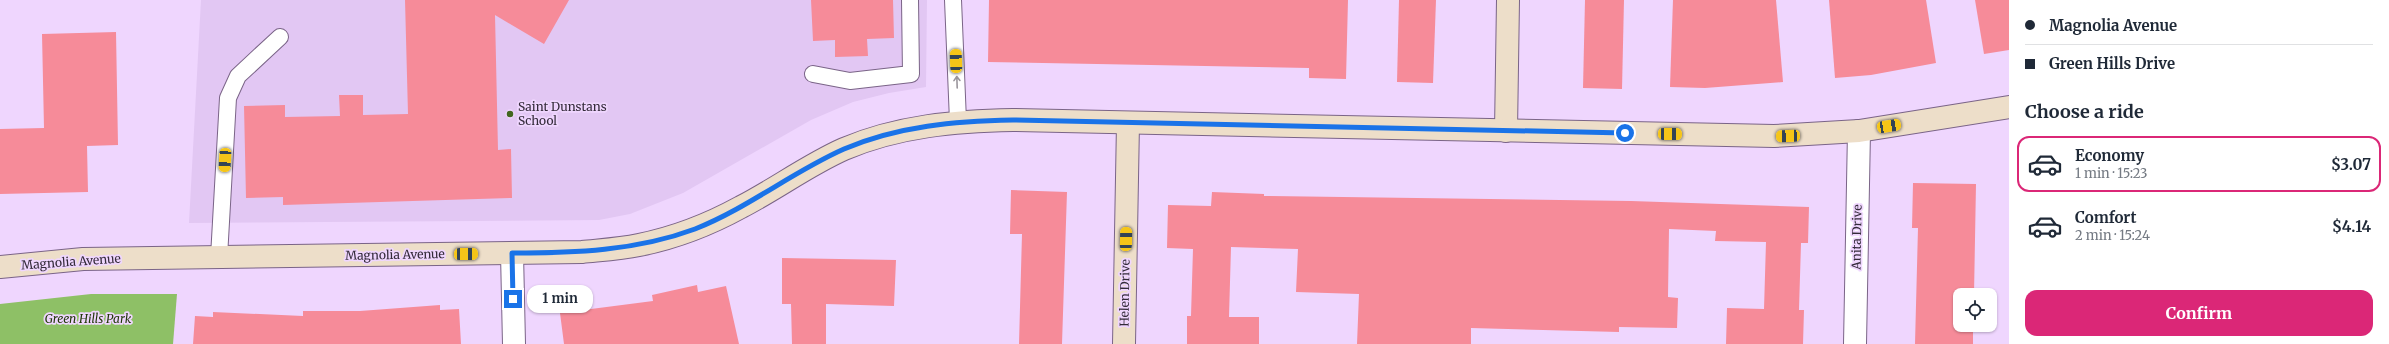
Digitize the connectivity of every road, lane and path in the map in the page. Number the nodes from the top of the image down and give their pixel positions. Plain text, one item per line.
1 (910, 0) edge
2 (953, 0) edge
3 (1508, 0) edge
4 (280, 36) dead end
5 (813, 74) dead end
6 (2009, 107) edge
7 (958, 121) junction
8 (1128, 123) junction
9 (1506, 131) junction
10 (1859, 131) junction
11 (512, 253) junction
12 (219, 257) junction
13 (0, 267) edge
14 (514, 344) edge
15 (1124, 344) edge
16 (1855, 344) edge

1 - 5 lane
7 -> 2 lane
3 - 9 main road
4 - 12 lane
6 - 10 main road, Magnolia Avenue
7 - 8 main road, Magnolia Avenue
7 - 11 main road, Magnolia Avenue
8 - 9 main road, Magnolia Avenue
8 - 15 main road, Helen Drive
9 - 10 main road, Magnolia Avenue
10 - 16 street, Anita Drive
11 - 12 main road, Magnolia Avenue
11 - 14 street
12 - 13 main road, Magnolia Avenue

